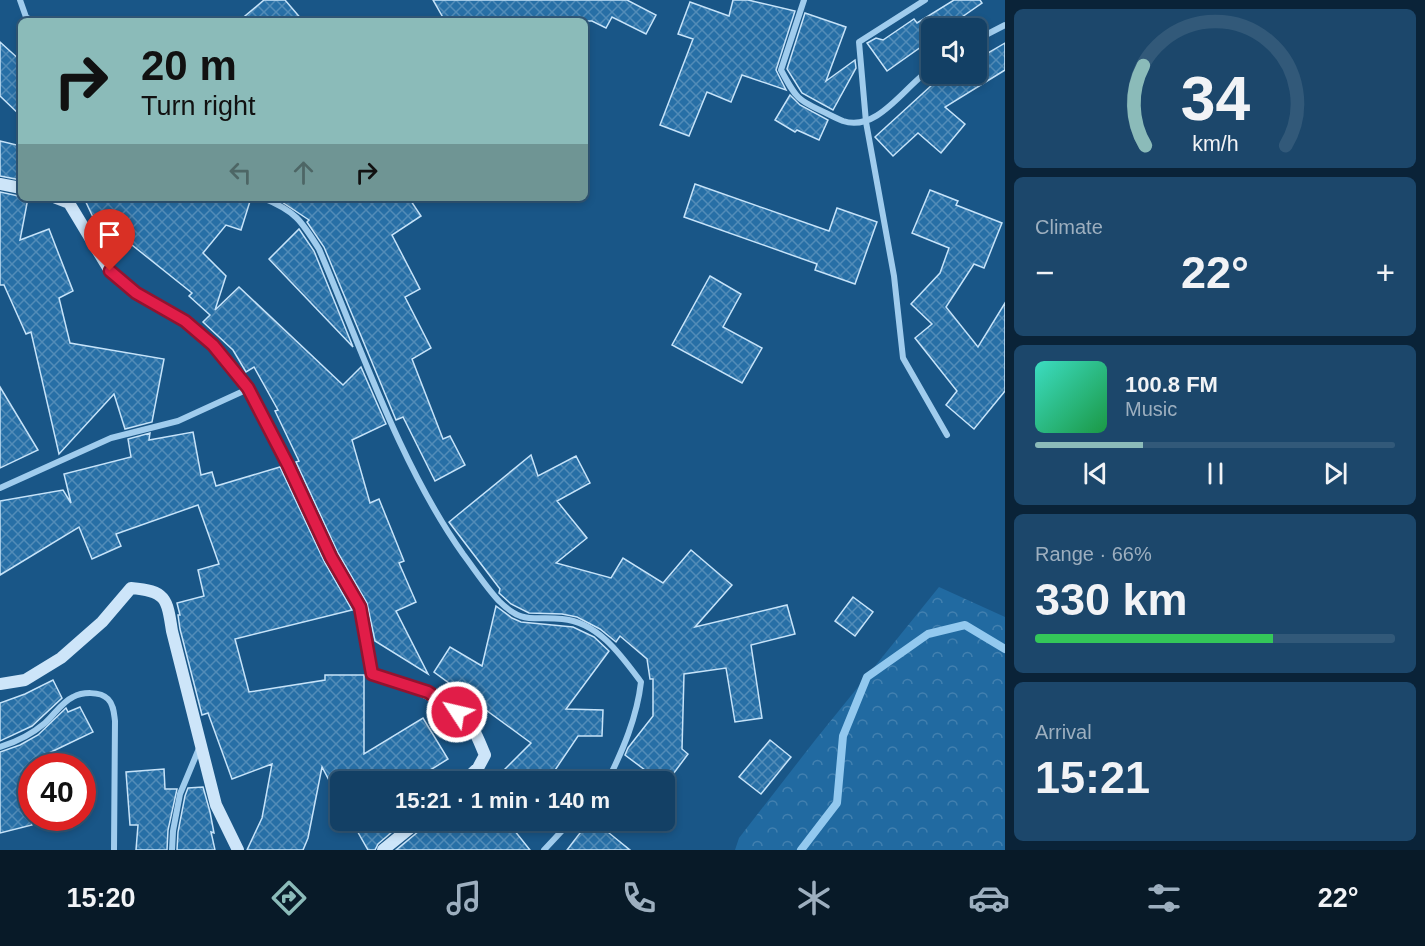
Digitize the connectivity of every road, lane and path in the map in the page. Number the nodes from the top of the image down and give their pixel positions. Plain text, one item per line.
1 (20, 0) edge
2 (804, 0) edge
3 (926, 0) edge
4 (28, 18) edge
5 (1005, 25) edge
6 (987, 34) edge
7 (921, 78) edge
8 (866, 122) junction
9 (0, 184) edge
10 (18, 187) edge
11 (64, 201) edge
12 (270, 201) edge
13 (248, 388) junction
14 (947, 435) dead end
15 (0, 488) edge
16 (0, 684) edge
17 (200, 746) junction
18 (0, 747) edge
19 (475, 771) edge
20 (613, 771) edge
21 (407, 831) edge
22 (562, 831) edge
23 (114, 850) edge
24 (172, 850) edge
25 (238, 850) edge
26 (384, 850) edge
27 (544, 850) edge

1 - 4 street
2 - 8 street
3 - 8 street
5 - 6 street
7 - 8 street
8 - 14 street
9 - 10 street
11 - 13 street
12 - 20 street
13 - 15 street
13 - 19 street
16 - 17 street
17 - 24 street
17 - 25 street
18 - 23 street
21 - 26 street
22 - 27 street

